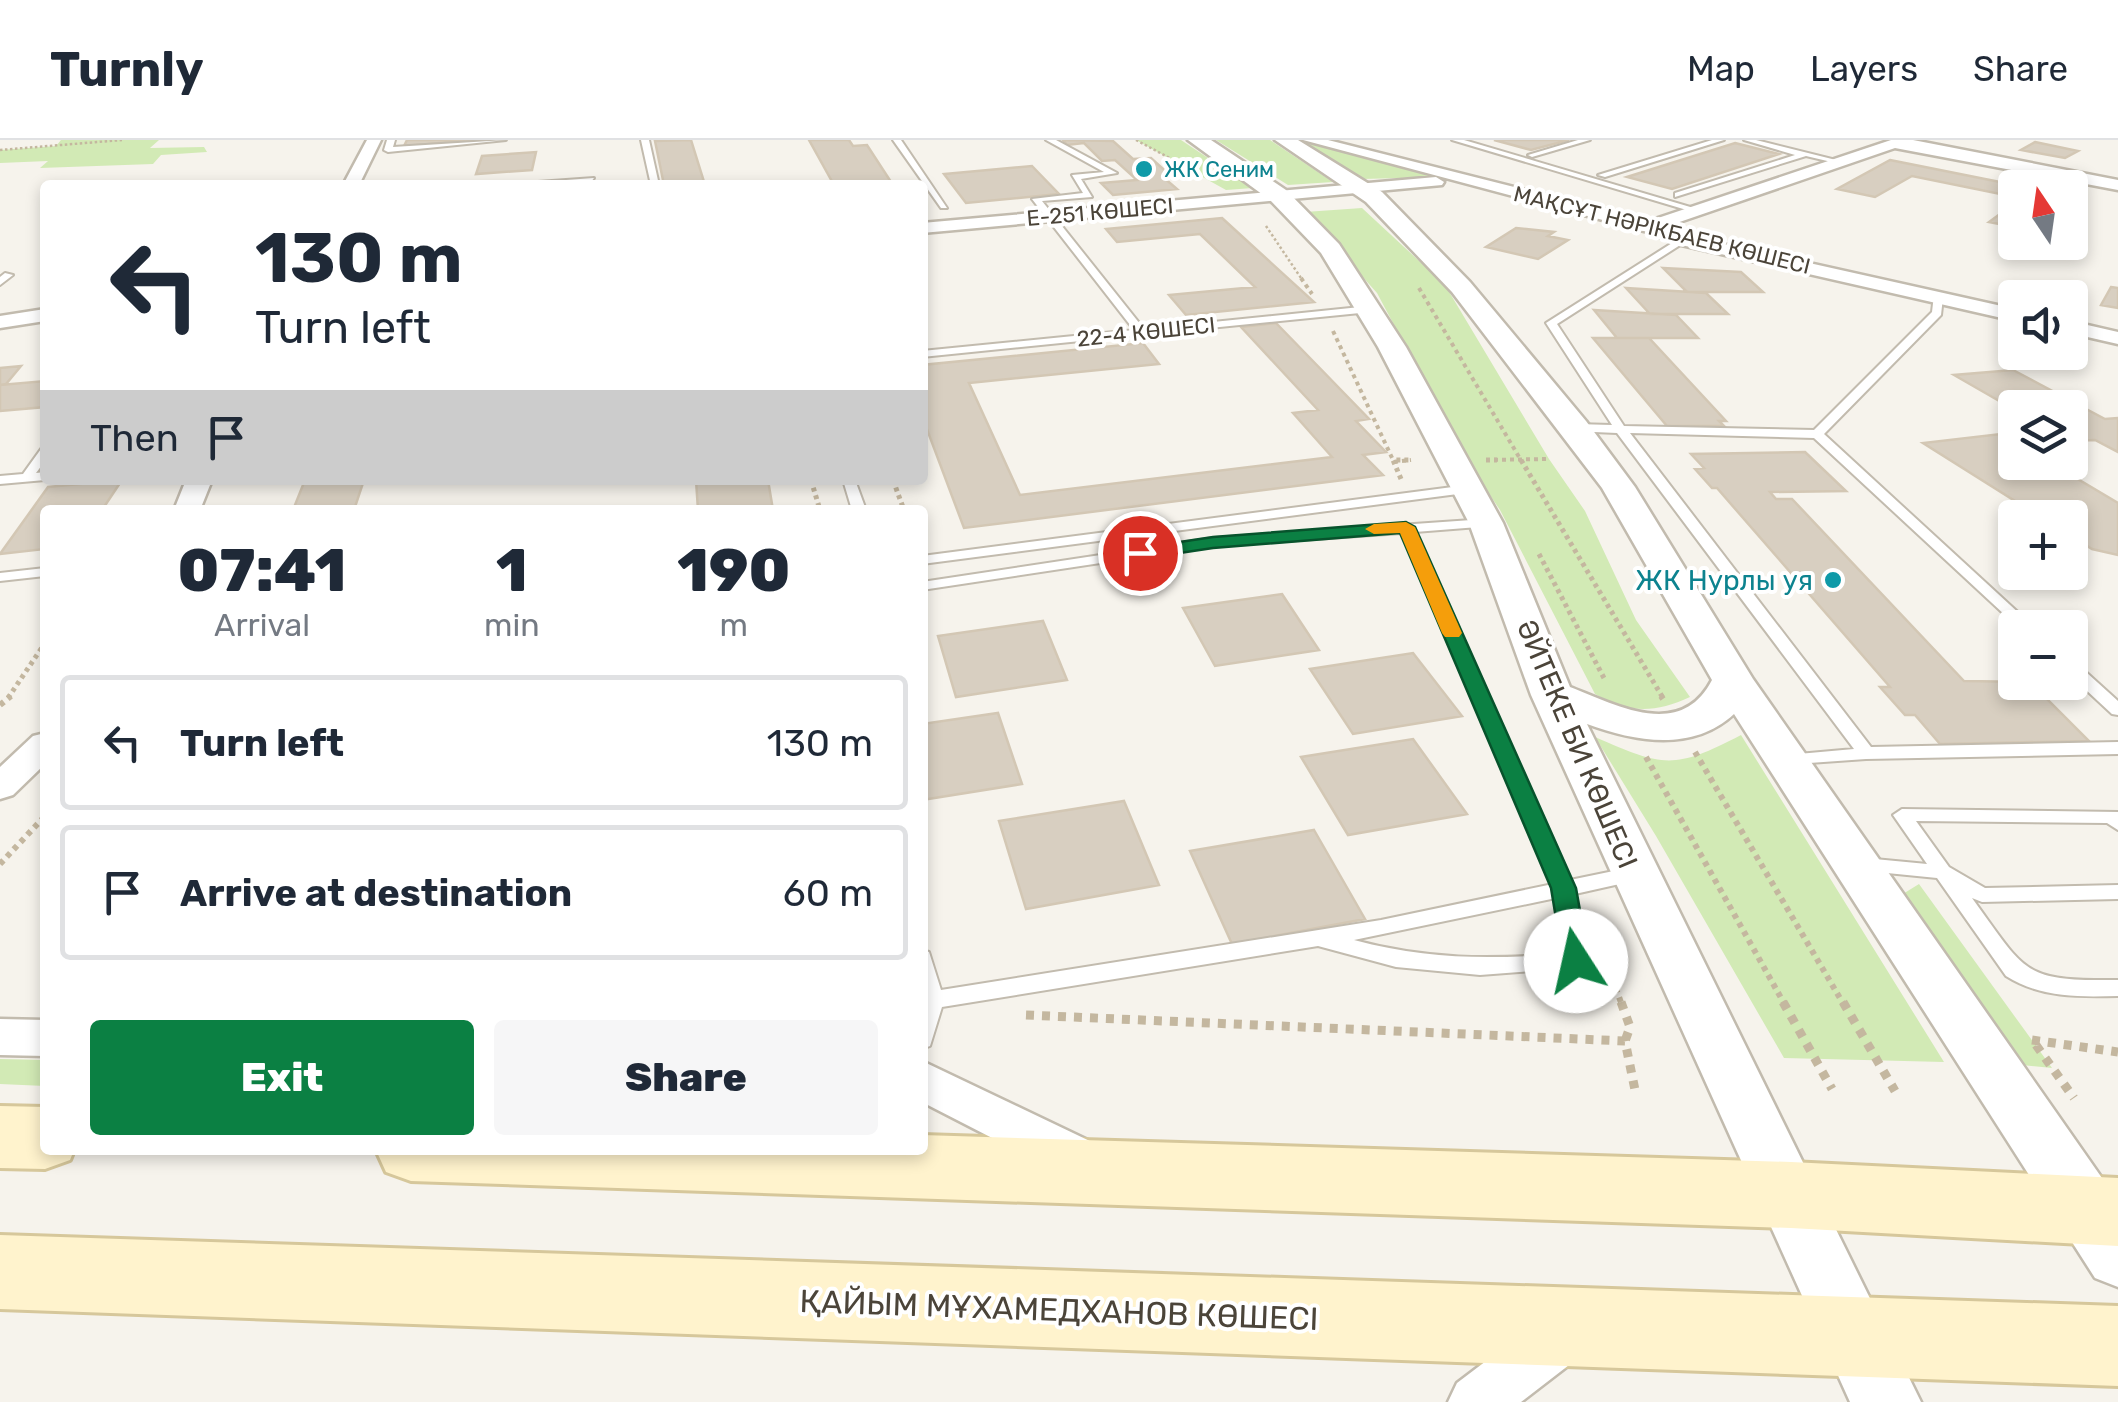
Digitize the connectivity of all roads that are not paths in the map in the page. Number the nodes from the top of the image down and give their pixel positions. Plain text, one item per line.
1 (502, 140) edge
2 (645, 140) edge
3 (896, 140) edge
4 (1050, 140) edge
5 (1198, 140) edge
6 (1285, 140) edge
7 (1310, 140) edge
8 (1456, 140) edge
9 (1478, 140) edge
10 (1586, 140) edge
11 (1720, 140) edge
12 (1748, 140) edge
13 (1901, 142) edge
14 (390, 145) edge
15 (370, 146) edge
16 (1802, 153) junction
17 (1532, 155) junction
18 (1840, 162) junction
19 (1602, 175) junction
20 (353, 180) edge
21 (654, 180) edge
22 (925, 180) edge
23 (1462, 180) junction
24 (928, 184) edge
25 (2118, 186) edge
26 (1361, 188) junction
27 (1678, 195) junction
28 (1278, 196) junction
29 (944, 206) dead end
30 (1701, 206) junction
31 (1050, 217) junction
32 (928, 227) edge
33 (1650, 228) junction
34 (1683, 240) junction
35 (1938, 297) junction
36 (1370, 309) junction
37 (1998, 311) edge
38 (40, 316) edge
39 (0, 322) edge
40 (2088, 331) edge
41 (1142, 332) junction
42 (2118, 338) edge
43 (928, 353) edge
44 (1620, 428) junction
45 (1817, 434) junction
46 (1562, 444) junction
47 (40, 459) edge
48 (40, 476) edge
49 (27, 477) junction
50 (0, 480) edge
51 (1477, 491) junction
52 (1406, 527) junction
53 (928, 559) edge
54 (40, 573) edge
55 (0, 577) edge
56 (928, 585) edge
57 (2008, 610) edge
58 (1733, 680) junction
59 (2088, 682) edge
60 (1552, 695) junction
61 (2118, 710) edge
62 (2118, 748) edge
63 (40, 749) edge
64 (1866, 754) junction
65 (1786, 761) junction
66 (0, 787) edge
67 (2118, 824) edge
68 (1854, 864) junction
69 (1944, 872) junction
70 (1633, 874) junction
71 (1564, 888) junction
72 (2118, 892) edge
73 (1318, 938) junction
74 (928, 983) edge
75 (2118, 988) edge
76 (932, 1000) junction
77 (928, 1016) edge
78 (0, 1037) edge
79 (40, 1038) edge
80 (928, 1083) edge
81 (0, 1136) edge
82 (40, 1138) edge
83 (562, 1155) edge
84 (1106, 1173) junction
85 (1791, 1195) junction
86 (2108, 1226) edge
87 (0, 1272) edge
88 (1574, 1328) junction
89 (2118, 1346) edge
90 (1871, 1369) edge
91 (1476, 1402) edge

1 - 14 lane
2 - 21 lane
3 - 22 lane
4 - 31 lane
5 - 28 street, ӘЙТЕКЕ БИ КӨШЕСІ
6 - 26 street
7 - 23 street, МАҚСҰТ НӘРІКБАЕВ КӨШЕСІ
8 - 30 lane
9 - 17 lane
10 - 17 lane
11 - 19 lane
12 - 16 lane
13 - 18 street
13 - 25 street
14 - 15 lane
15 - 20 street
16 - 18 lane
16 - 27 lane
17 - 19 lane
18 - 30 street
19 - 27 lane
23 - 26 street, Е-251 КӨШЕСІ
23 - 33 street, МАҚСҰТ НӘРІКБАЕВ КӨШЕСІ
24 - 29 lane
26 - 28 street, Е-251 КӨШЕСІ
26 - 46 street
27 - 30 lane
28 - 31 street, Е-251 КӨШЕСІ
28 - 36 street, ӘЙТЕКЕ БИ КӨШЕСІ
30 - 33 street
31 - 32 street, Е-251 КӨШЕСІ
31 - 41 lane
33 - 34 street, МАҚСҰТ НӘРІКБАЕВ КӨШЕСІ
34 - 35 street, МАҚСҰТ НӘРІКБАЕВ КӨШЕСІ
34 - 44 lane
35 - 37 street, МАҚСҰТ НӘРІКБАЕВ КӨШЕСІ
35 - 45 lane
36 - 41 lane, 22-4 КӨШЕСІ
36 - 51 street, ӘЙТЕКЕ БИ КӨШЕСІ
38 - 39 street
40 - 42 street
41 - 43 lane, 22-4 КӨШЕСІ
44 - 45 lane
44 - 46 lane
44 - 64 lane
45 - 57 lane
46 - 58 street
47 - 49 lane
48 - 49 lane
49 - 50 lane
51 - 52 lane
51 - 53 lane
51 - 60 street, ӘЙТЕКЕ БИ КӨШЕСІ
52 - 56 lane
52 - 71 lane
54 - 55 lane
58 - 60 street
58 - 65 street
59 - 61 lane
60 - 70 street, ӘЙТЕКЕ БИ КӨШЕСІ
62 - 64 lane
63 - 66 street
64 - 65 lane
65 - 68 street
67 - 69 lane
68 - 69 lane
68 - 86 street
69 - 72 lane
69 - 75 lane
70 - 71 lane
70 - 85 street, ӘЙТЕКЕ БИ КӨШЕСІ
71 - 73 lane
71 - 73 lane
73 - 76 lane
74 - 76 lane
76 - 77 lane
78 - 79 street
80 - 84 street
81 - 82 main road
83 - 84 main road
84 - 85 main road
85 - 86 main road
85 - 90 street, ӘЙТЕКЕ БИ КӨШЕСІ
87 - 88 main road, ҚАЙЫМ МҰХАМЕДХАНОВ КӨШЕСІ
88 - 90 main road, ҚАЙЫМ МҰХАМЕДХАНОВ КӨШЕСІ
88 - 91 street
89 - 90 main road, ҚАЙЫМ МҰХАМЕДХАНОВ КӨШЕСІ

